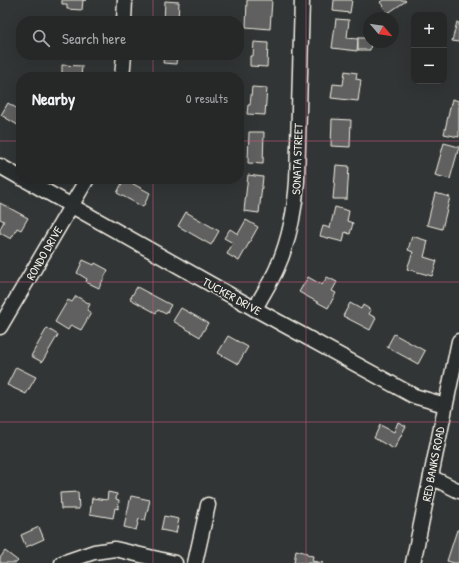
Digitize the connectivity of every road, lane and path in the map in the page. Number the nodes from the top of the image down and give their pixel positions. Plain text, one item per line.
1 (125, 0) edge
2 (302, 0) edge
3 (124, 16) edge
4 (124, 60) edge
5 (122, 72) edge
6 (0, 166) edge
7 (16, 175) edge
8 (33, 184) edge
9 (84, 184) edge
10 (71, 206) junction
11 (255, 309) junction
12 (0, 327) edge
13 (459, 341) edge
14 (445, 405) junction
15 (431, 477) junction
16 (459, 491) edge
17 (208, 505) dead end
18 (62, 563) edge
19 (175, 563) edge
20 (195, 563) edge
21 (413, 563) edge

1 - 3 street
2 - 11 street, SONATA STREET
4 - 5 street
6 - 7 street
8 - 10 street, TUCKER DRIVE
9 - 10 street, RONDO DRIVE
10 - 11 street, TUCKER DRIVE
10 - 12 street, RONDO DRIVE
11 - 14 street, TUCKER DRIVE
13 - 14 street, RED BANKS ROAD
14 - 15 street, RED BANKS ROAD
15 - 16 street
15 - 21 street, RED BANKS ROAD
17 - 20 street
18 - 19 street

